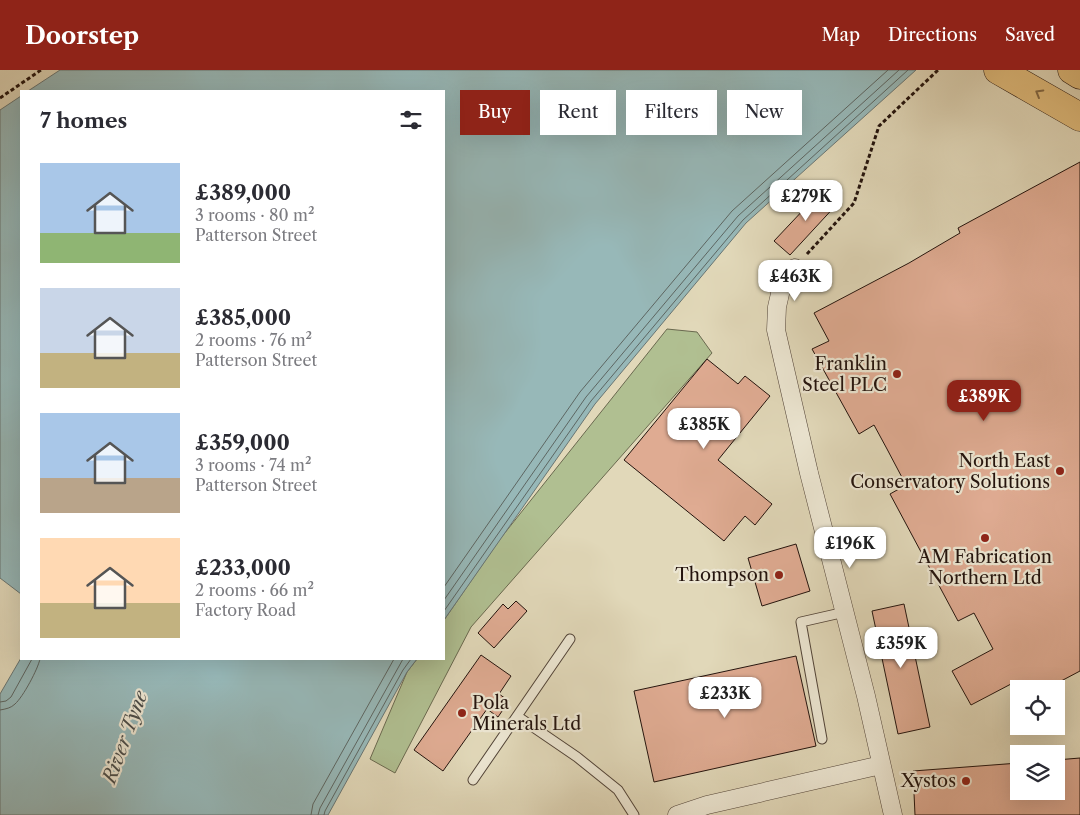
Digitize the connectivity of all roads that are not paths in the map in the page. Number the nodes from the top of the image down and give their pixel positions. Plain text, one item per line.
1 (998, 70) edge
2 (1072, 70) edge
3 (1080, 75) edge
4 (1080, 117) edge
5 (795, 268) road end
6 (845, 612) junction
7 (570, 639) dead end
8 (517, 716) junction
9 (822, 739) dead end
10 (881, 765) junction
11 (473, 780) dead end
12 (634, 815) edge
13 (676, 815) edge
14 (893, 815) edge

4 -> 1 highway
2 - 3 highway
5 - 6 street
6 - 9 lane
6 - 10 street
7 - 8 lane
8 - 11 lane
8 - 12 lane
10 - 13 street
10 - 14 street

